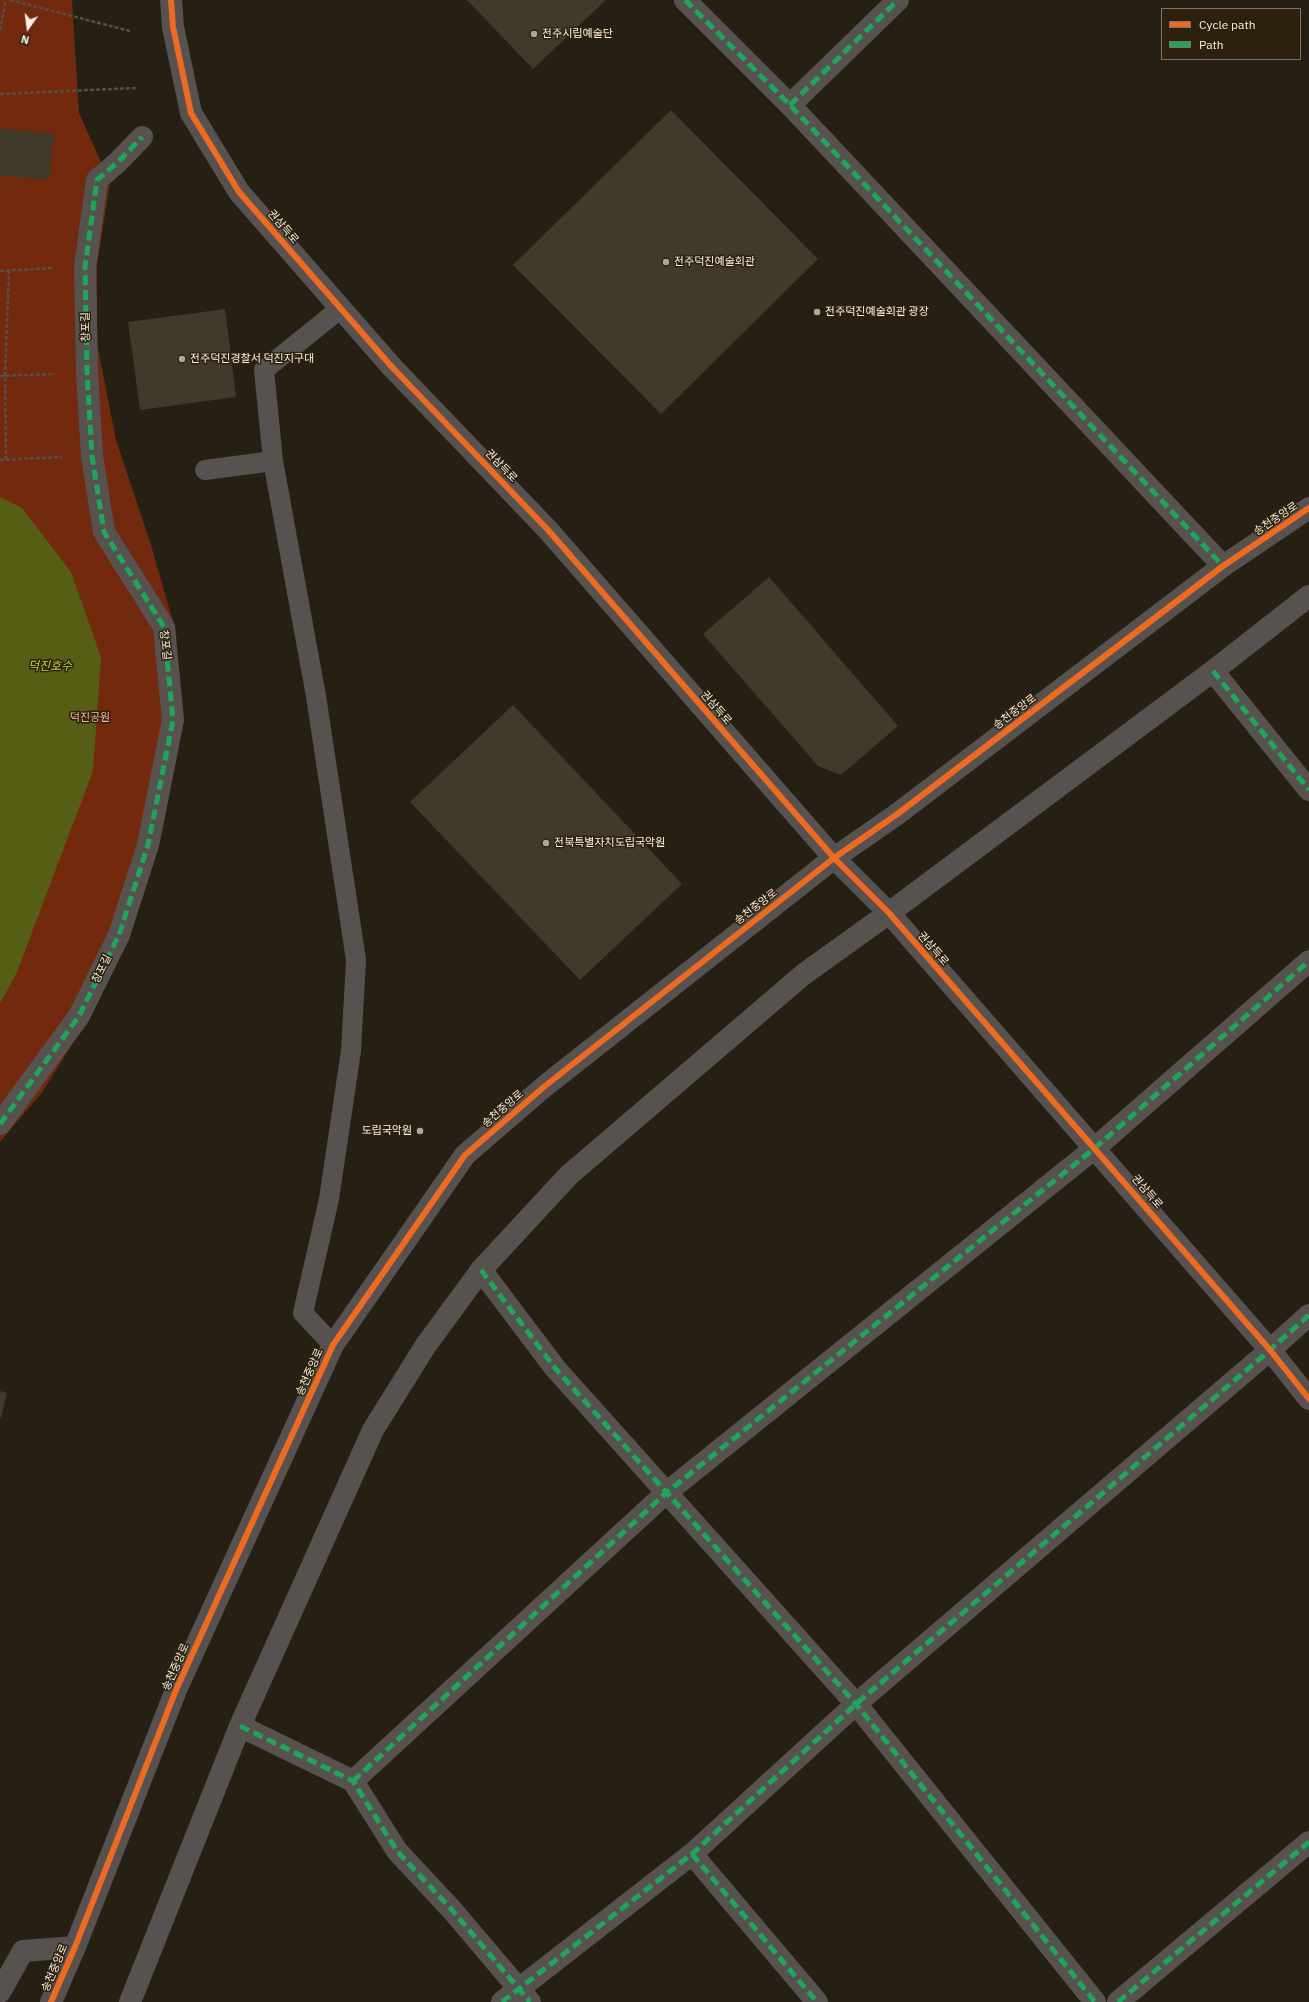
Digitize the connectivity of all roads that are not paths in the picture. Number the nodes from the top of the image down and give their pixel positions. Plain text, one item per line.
1 (171, 0) edge
2 (685, 0) edge
3 (898, 0) edge
4 (790, 105) junction
5 (142, 137) dead end
6 (341, 308) junction
7 (273, 461) junction
8 (205, 470) dead end
9 (1309, 508) edge
10 (1223, 566) junction
11 (1309, 596) edge
12 (1213, 671) junction
13 (1309, 790) edge
14 (834, 858) junction
15 (889, 913) junction
16 (1309, 961) edge
17 (0, 1124) edge
18 (1095, 1148) junction
19 (481, 1270) junction
20 (1309, 1315) edge
21 (333, 1345) junction
22 (1270, 1350) junction
23 (1309, 1399) edge
24 (666, 1493) junction
25 (856, 1704) junction
26 (240, 1726) junction
27 (352, 1780) junction
28 (1309, 1842) edge
29 (692, 1854) junction
30 (76, 1947) junction
31 (0, 1992) edge
32 (517, 1998) edge
33 (52, 2002) edge
34 (130, 2002) edge
35 (817, 2002) edge
36 (1095, 2002) edge
37 (1118, 2002) edge

1 - 6 street, 권삼득로
2 - 4 street
3 - 4 street
4 - 10 street
5 - 17 street, 창포길
6 - 7 lane
6 - 14 street, 권삼득로
7 - 8 lane
7 - 21 lane
9 - 10 street, 송천중앙로
10 - 14 street, 송천중앙로
11 - 12 street
12 - 13 street
12 - 15 street
14 - 15 street, 권삼득로
14 - 21 street, 송천중앙로
15 - 18 street, 권삼득로
15 - 19 street
16 - 18 street
18 - 22 street, 권삼득로
18 - 24 street
19 - 24 street
19 - 26 street
20 - 22 street
21 - 30 street, 송천중앙로
22 - 23 street, 권삼득로
22 - 25 street
24 - 25 street
24 - 27 street
25 - 29 street
25 - 36 street
26 - 27 street
26 - 34 street
27 - 32 street
28 - 37 street
29 - 32 street
29 - 35 street
30 - 31 street
30 - 33 street, 송천중앙로

